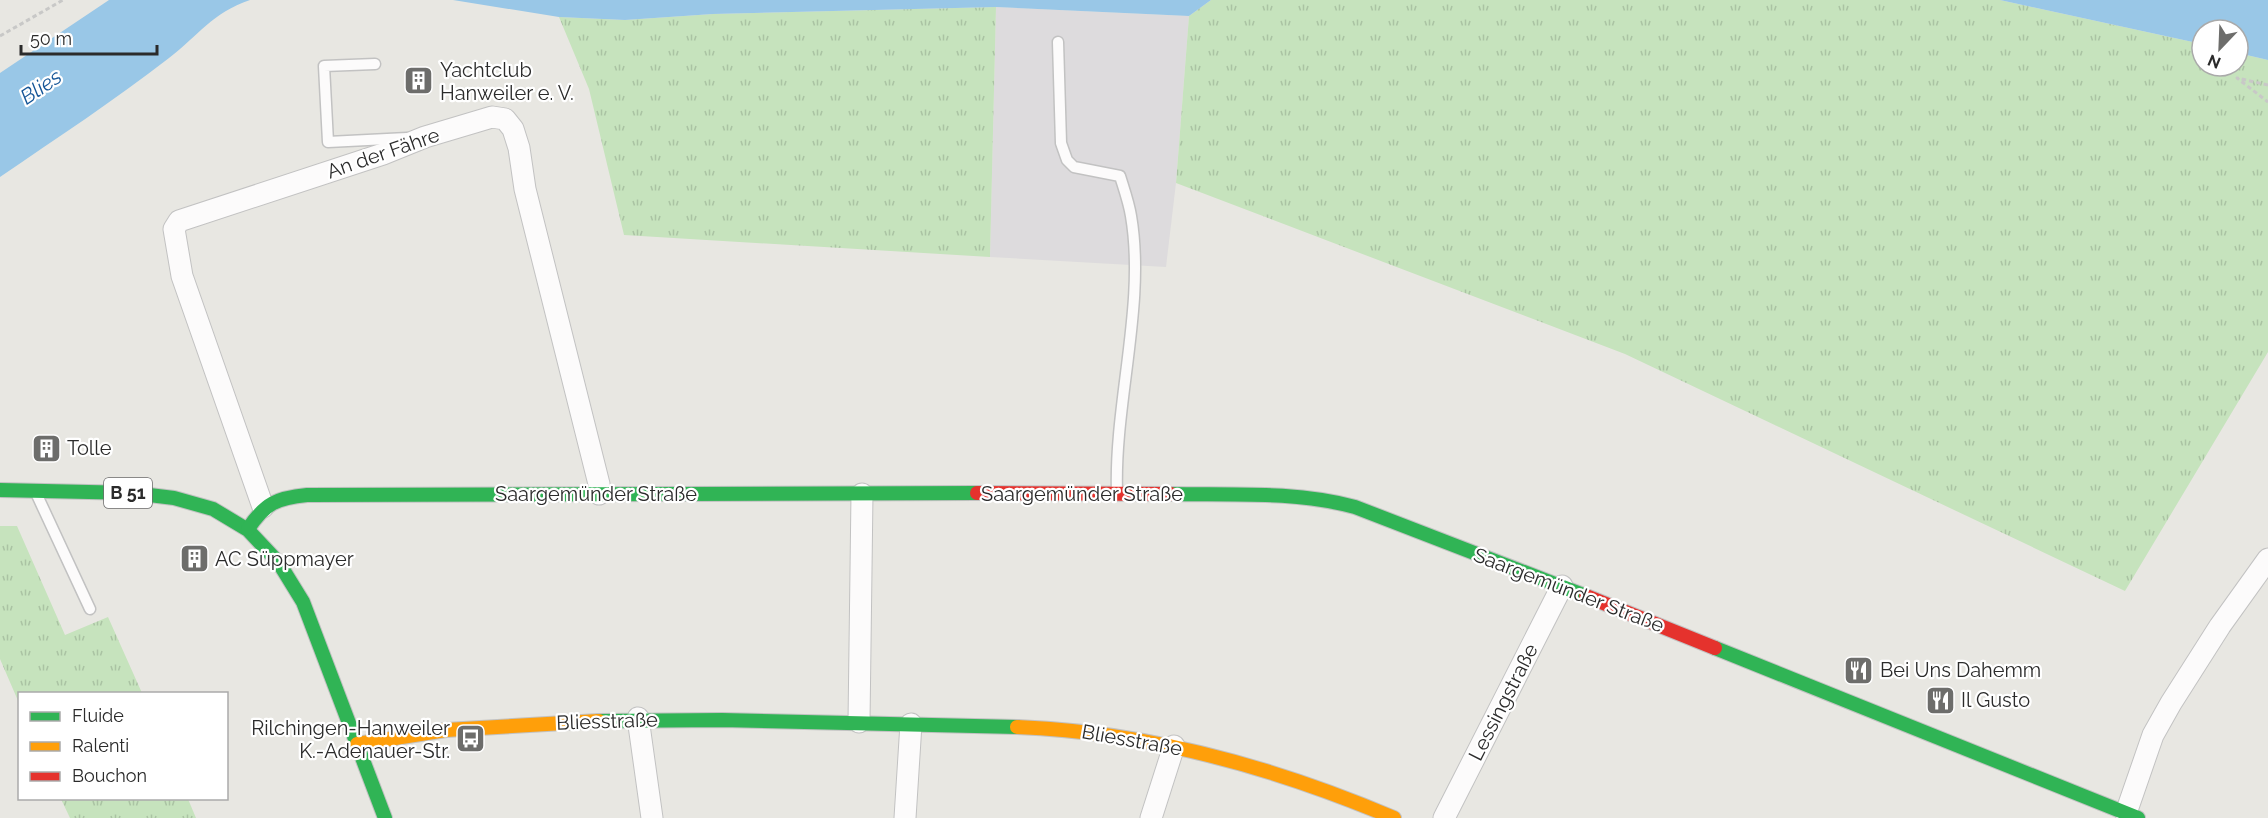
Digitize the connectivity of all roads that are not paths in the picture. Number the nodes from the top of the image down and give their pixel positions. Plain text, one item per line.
1 (1058, 42) dead end
2 (375, 64) dead end
3 (425, 137) junction
4 (0, 490) edge
5 (35, 490) junction
6 (1117, 493) junction
7 (599, 494) junction
8 (862, 494) junction
9 (263, 507) junction
10 (248, 530) junction
11 (2268, 560) edge
12 (1562, 586) junction
13 (90, 609) dead end
14 (638, 718) junction
15 (859, 722) junction
16 (911, 724) junction
17 (357, 744) junction
18 (1174, 746) junction
19 (2132, 816) edge
20 (385, 818) edge
21 (652, 818) edge
22 (905, 818) edge
23 (1151, 818) edge
24 (1394, 818) edge
25 (1444, 818) edge

1 - 6 lane
2 - 3 lane
3 - 7 street, An der Fähre
3 - 9 street, An der Fähre
4 - 5 street, B 51
5 - 10 street, B 51
5 - 13 lane
6 - 8 street, Saargemünder Straße
6 - 12 street, Saargemünder Straße
7 - 8 street, Saargemünder Straße
7 - 9 street, Saargemünder Straße
8 - 15 street
9 - 10 street
10 - 17 street
11 - 19 street, Saargemünder Straße
12 - 19 street, Saargemünder Straße
12 - 25 street, Lessingstraße
14 - 15 street, Bliesstraße
14 - 17 street, Bliesstraße
14 - 21 street
15 - 16 street, Bliesstraße
16 - 18 street, Bliesstraße
16 - 22 street
17 - 20 street
18 - 23 street
18 - 24 street, Bliesstraße

